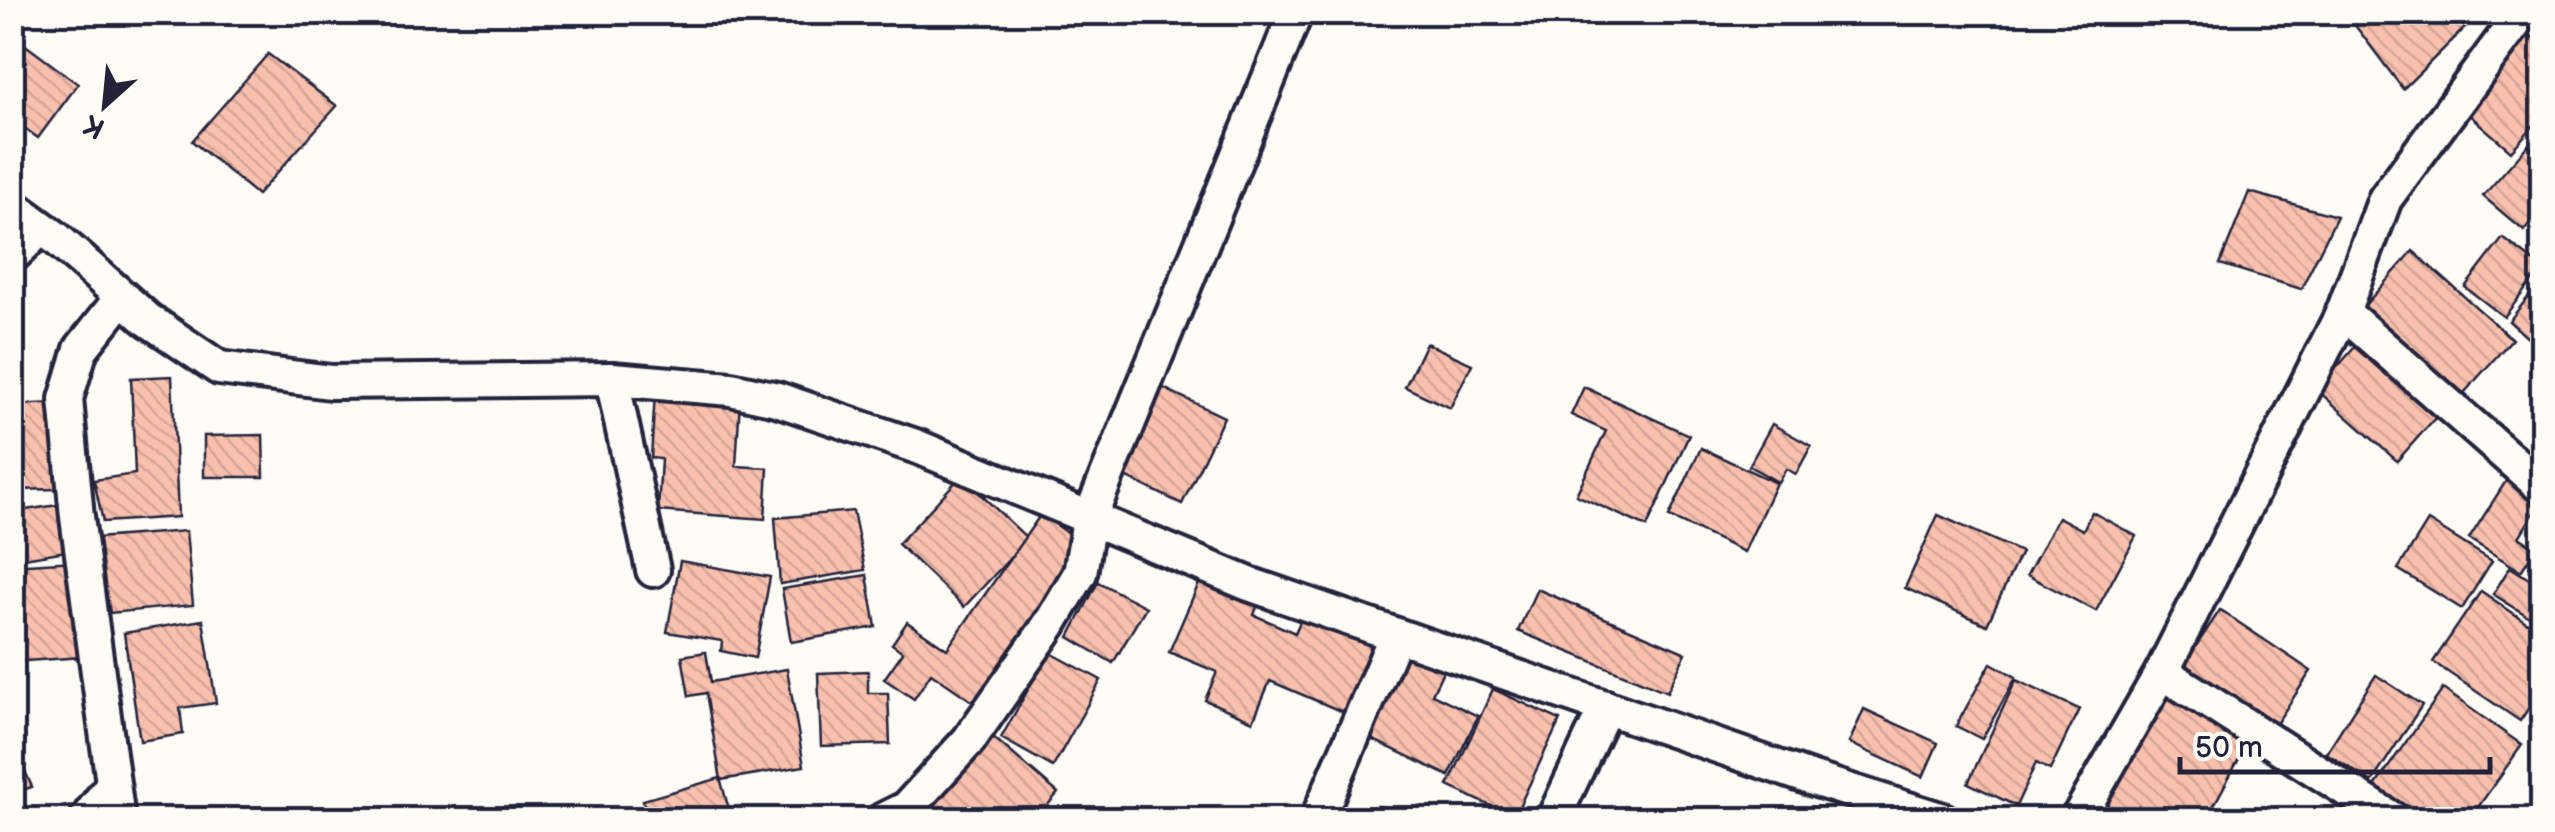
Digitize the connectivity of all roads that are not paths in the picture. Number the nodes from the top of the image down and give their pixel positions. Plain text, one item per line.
1 (1296, 12) edge
2 (2528, 21) edge
3 (12, 206) edge
4 (42, 228) junction
5 (12, 256) edge
6 (122, 297) junction
7 (2342, 312) junction
8 (612, 379) junction
9 (2542, 487) edge
10 (1089, 520) junction
11 (653, 570) dead end
12 (1396, 635) junction
13 (2162, 672) junction
14 (1606, 708) junction
15 (112, 785) junction
16 (86, 820) edge
17 (118, 820) edge
18 (883, 820) edge
19 (1317, 820) edge
20 (1553, 820) edge
21 (1943, 820) edge
22 (2077, 820) edge
23 (2394, 820) edge

1 - 10 street
2 - 7 street
3 - 4 street
4 - 5 street
4 - 6 street
6 - 8 street
6 - 15 street
7 - 9 street
7 - 13 street
8 - 10 street
8 - 11 street
10 - 12 street
10 - 18 street
12 - 14 street
12 - 19 street
13 - 22 street
13 - 23 street
14 - 20 street
14 - 21 street
15 - 16 street
15 - 17 street

